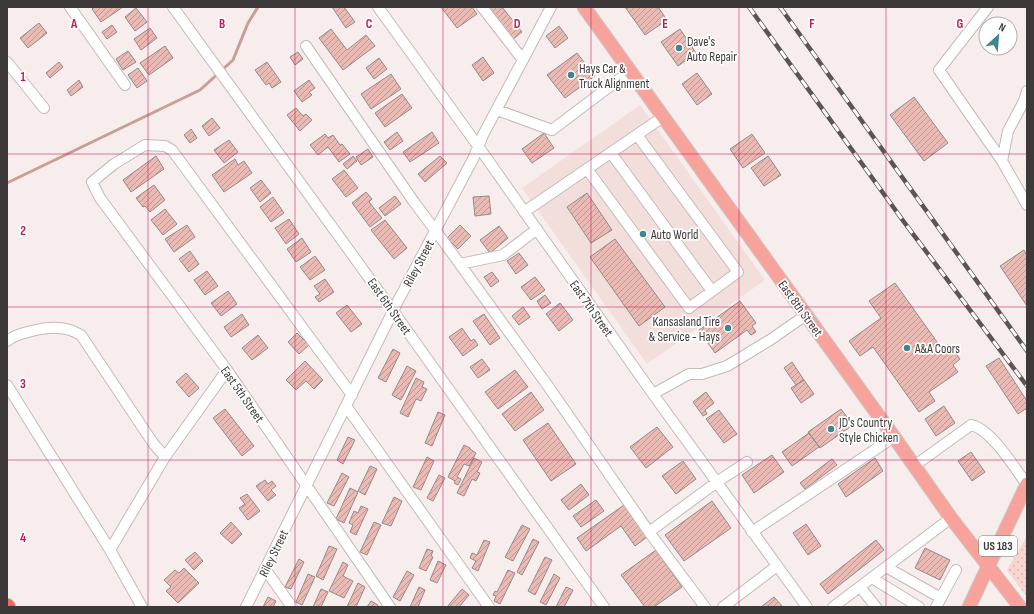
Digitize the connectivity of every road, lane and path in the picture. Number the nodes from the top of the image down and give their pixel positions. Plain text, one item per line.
1 (70, 7) edge
2 (174, 7) edge
3 (378, 7) edge
4 (482, 7) edge
5 (551, 7) edge
6 (584, 7) edge
7 (988, 7) edge
8 (306, 46) dead end
9 (523, 60) junction
10 (7, 62) edge
11 (630, 71) junction
12 (125, 85) dead end
13 (1027, 91) edge
14 (44, 108) dead end
15 (497, 110) junction
16 (663, 117) junction
17 (637, 135) junction
18 (478, 146) junction
19 (611, 153) junction
20 (1002, 161) junction
21 (588, 169) junction
22 (1027, 205) edge
23 (524, 212) junction
24 (537, 229) junction
25 (436, 230) junction
26 (460, 264) junction
27 (712, 291) junction
28 (393, 311) junction
29 (806, 316) junction
30 (7, 341) edge
31 (227, 370) junction
32 (7, 385) edge
33 (653, 394) junction
34 (352, 395) junction
35 (346, 406) junction
36 (894, 437) junction
37 (165, 457) junction
38 (747, 462) dead end
39 (914, 466) junction
40 (717, 482) junction
41 (1027, 484) edge
42 (306, 486) junction
43 (951, 518) junction
44 (648, 532) junction
45 (752, 532) junction
46 (110, 550) junction
47 (777, 566) junction
48 (988, 566) junction
49 (886, 567) junction
50 (265, 569) junction
51 (956, 570) dead end
52 (872, 578) junction
53 (860, 587) junction
54 (941, 598) junction
55 (142, 607) edge
56 (246, 607) edge
57 (292, 607) edge
58 (390, 607) edge
59 (489, 607) edge
60 (604, 607) edge
61 (705, 607) edge
62 (723, 607) edge
63 (807, 607) edge
64 (833, 607) edge
65 (876, 607) edge
66 (918, 607) edge
67 (936, 607) edge
68 (969, 607) edge
69 (1020, 607) edge

1 - 12 street
2 - 28 street, East 6th Street
3 - 18 street, East 7th Street
4 - 9 street
5 - 9 street, Riley Street
6 - 11 main road, East 8th Street
7 - 20 street
8 - 25 street
9 - 15 street, Riley Street
10 - 14 street
11 - 15 street
11 - 16 main road, East 8th Street
13 - 20 street
15 - 18 street, Riley Street
16 - 17 street
16 - 29 main road, East 8th Street
17 - 19 street
17 - 27 street
18 - 23 street, East 7th Street
18 - 25 street, Riley Street
19 - 21 street
19 - 27 street
20 - 22 street
21 - 23 street
21 - 27 street
23 - 24 street, East 7th Street
24 - 26 street
24 - 33 street, East 7th Street
25 - 26 street
25 - 28 street, Riley Street
26 - 44 street
28 - 34 street, Riley Street
28 - 60 street, East 6th Street
29 - 33 street
29 - 36 main road, East 8th Street
30 - 37 street
31 - 34 street, East 5th Street
31 - 37 street
31 - 42 street, East 5th Street
32 - 46 street
33 - 40 street, East 7th Street
34 - 35 street, Riley Street
35 - 42 street, Riley Street
35 - 59 street
36 - 39 main road, East 8th Street
36 - 45 street
37 - 46 street
38 - 40 street
39 - 41 street
39 - 43 main road, East 8th Street
40 - 44 street
40 - 45 street, East 7th Street
41 - 48 main road, US 183
42 - 50 street, Riley Street
42 - 58 street, East 5th Street
43 - 48 main road, East 8th Street
43 - 49 street
44 - 61 street
45 - 47 street, East 7th Street
46 - 55 street
47 - 62 street
47 - 63 street, East 7th Street
48 - 68 main road, US 183
48 - 69 main road, East 8th Street
49 - 52 street
49 - 54 street
50 - 56 street, Riley Street
50 - 57 street
51 - 54 street
52 - 53 street
52 - 66 street
53 - 64 street
53 - 65 street
54 - 67 street

